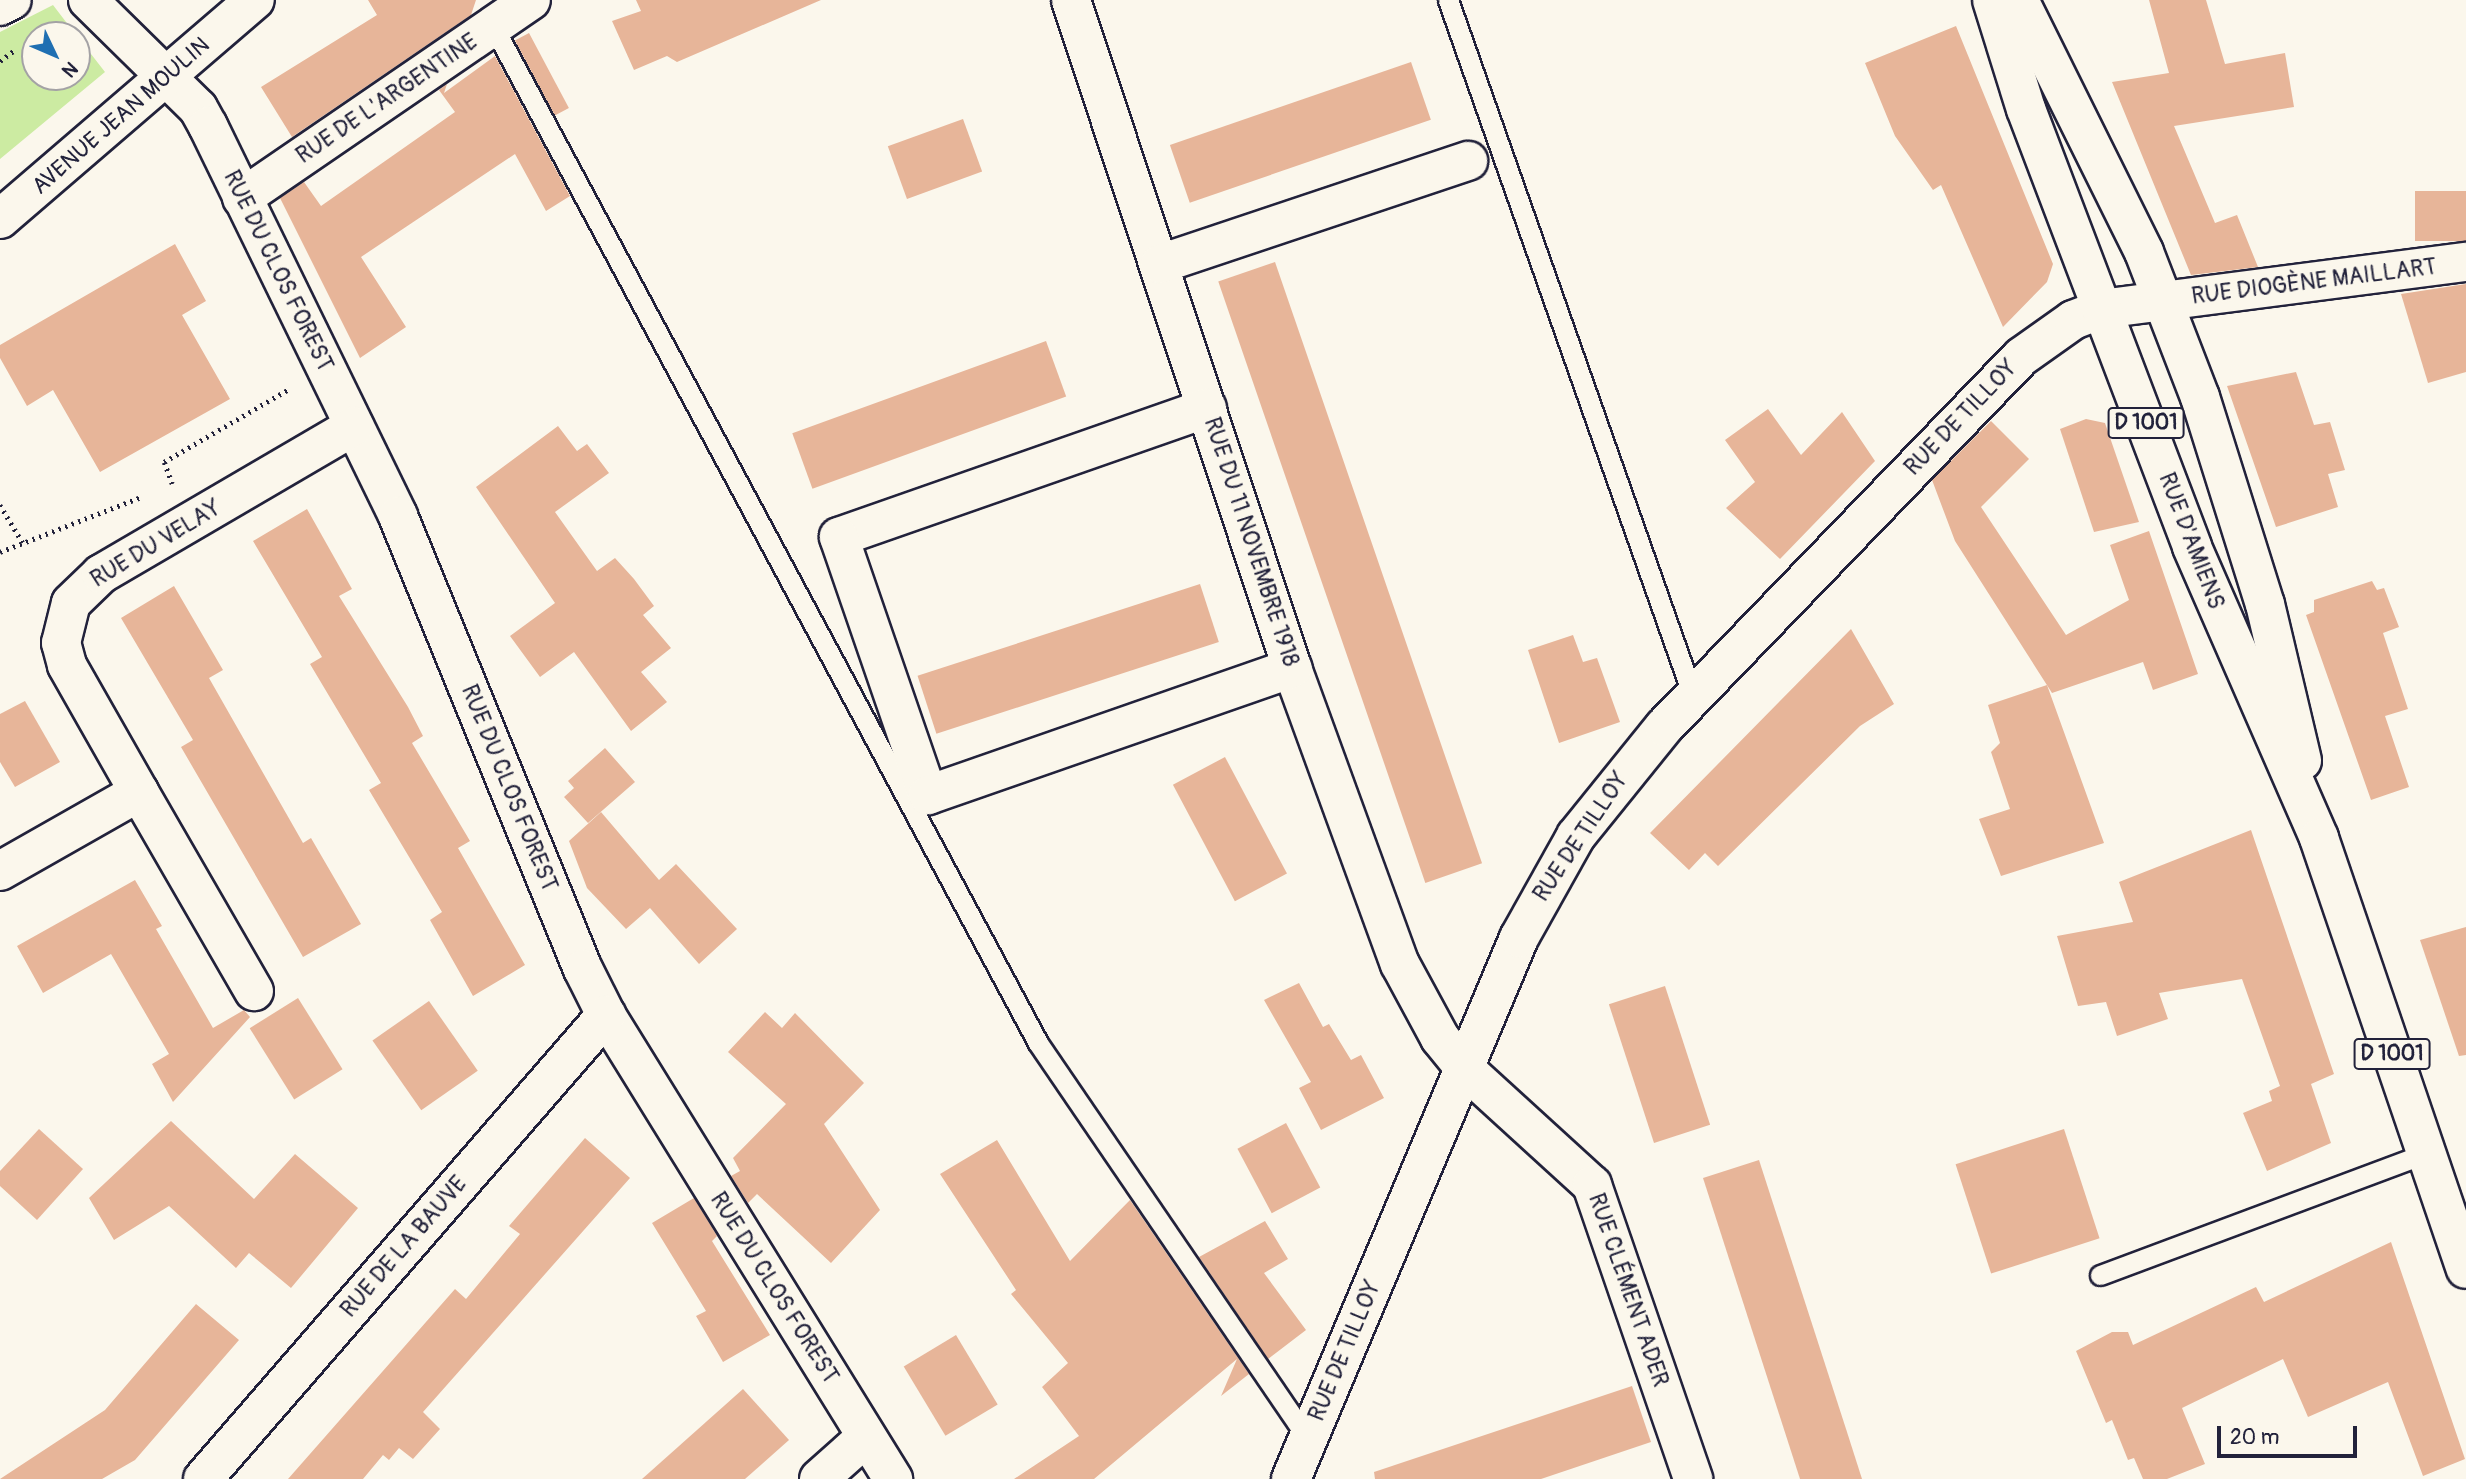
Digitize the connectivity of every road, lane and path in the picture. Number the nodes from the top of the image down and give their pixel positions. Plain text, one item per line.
1 (12, 0) edge
2 (88, 0) edge
3 (1071, 0) edge
4 (1448, 0) edge
5 (1992, 0) edge
6 (2020, 0) edge
7 (250, 4) edge
8 (0, 6) edge
9 (512, 10) edge
10 (168, 77) junction
11 (1468, 161) dead end
12 (242, 198) junction
13 (0, 219) edge
14 (2466, 262) edge
15 (1160, 264) junction
16 (2162, 300) junction
17 (2102, 309) junction
18 (325, 367) junction
19 (1207, 408) junction
20 (354, 426) junction
21 (172, 485) junction
22 (160, 490) dead end
23 (147, 494) dead end
24 (0, 505) edge
25 (193, 519) junction
26 (23, 543) junction
27 (0, 552) edge
28 (1292, 668) junction
29 (1693, 696) junction
30 (139, 792) junction
31 (2319, 838) junction
32 (0, 871) edge
33 (254, 991) dead end
34 (606, 1015) junction
35 (1465, 1069) junction
36 (2426, 1153) junction
37 (2466, 1269) edge
38 (2100, 1275) dead end
39 (866, 1437) junction
40 (1308, 1439) junction
41 (203, 1479) edge
42 (819, 1479) edge
43 (893, 1479) edge
44 (1291, 1479) edge
45 (1693, 1479) edge

1 - 8 street
2 - 10 street, RUE DU CLOS FOREST
3 - 15 street, RUE DU 11 NOVEMBRE 1918
4 - 29 lane
5 - 17 street, RUE D'AMIENS / D 1001
6 - 16 street, RUE D'AMIENS / D 1001
7 - 10 street, AVENUE JEAN MOULIN
9 - 12 street, RUE DE L'ARGENTINE
9 - 40 lane
10 - 12 street, RUE DU CLOS FOREST
10 - 13 street, AVENUE JEAN MOULIN
11 - 15 street
12 - 18 street, RUE DU CLOS FOREST
14 - 16 street, RUE DIOGÈNE MAILLART
15 - 19 street, RUE DU 11 NOVEMBRE 1918
16 - 17 street, RUE DIOGÈNE MAILLART
16 - 31 street, RUE D'AMIENS / D 1001
17 - 29 street, RUE DE TILLOY
17 - 31 street, RUE D'AMIENS / D 1001
18 - 20 street, RUE DU CLOS FOREST
18 - 21 path
19 - 28 street, RUE DU 11 NOVEMBRE 1918
19 - 28 street
20 - 25 street, RUE DU VELAY
20 - 34 street, RUE DU CLOS FOREST
21 - 22 path
21 - 25 path
23 - 26 path
24 - 26 path
25 - 30 street, RUE DU VELAY
26 - 27 path
28 - 35 street, RUE DU 11 NOVEMBRE 1918
29 - 35 street, RUE DE TILLOY
30 - 32 street
30 - 33 street, RUE DU VELAY
31 - 36 street, RUE D'AMIENS / D 1001
34 - 39 street, RUE DU CLOS FOREST
34 - 41 street, RUE DE LA BAUVE
35 - 40 street, RUE DE TILLOY
35 - 45 street, RUE CLÉMENT ADER
36 - 37 street, RUE D'AMIENS / D 1001
36 - 38 lane
39 - 42 street
39 - 43 street, RUE DU CLOS FOREST
40 - 44 street, RUE DE TILLOY

